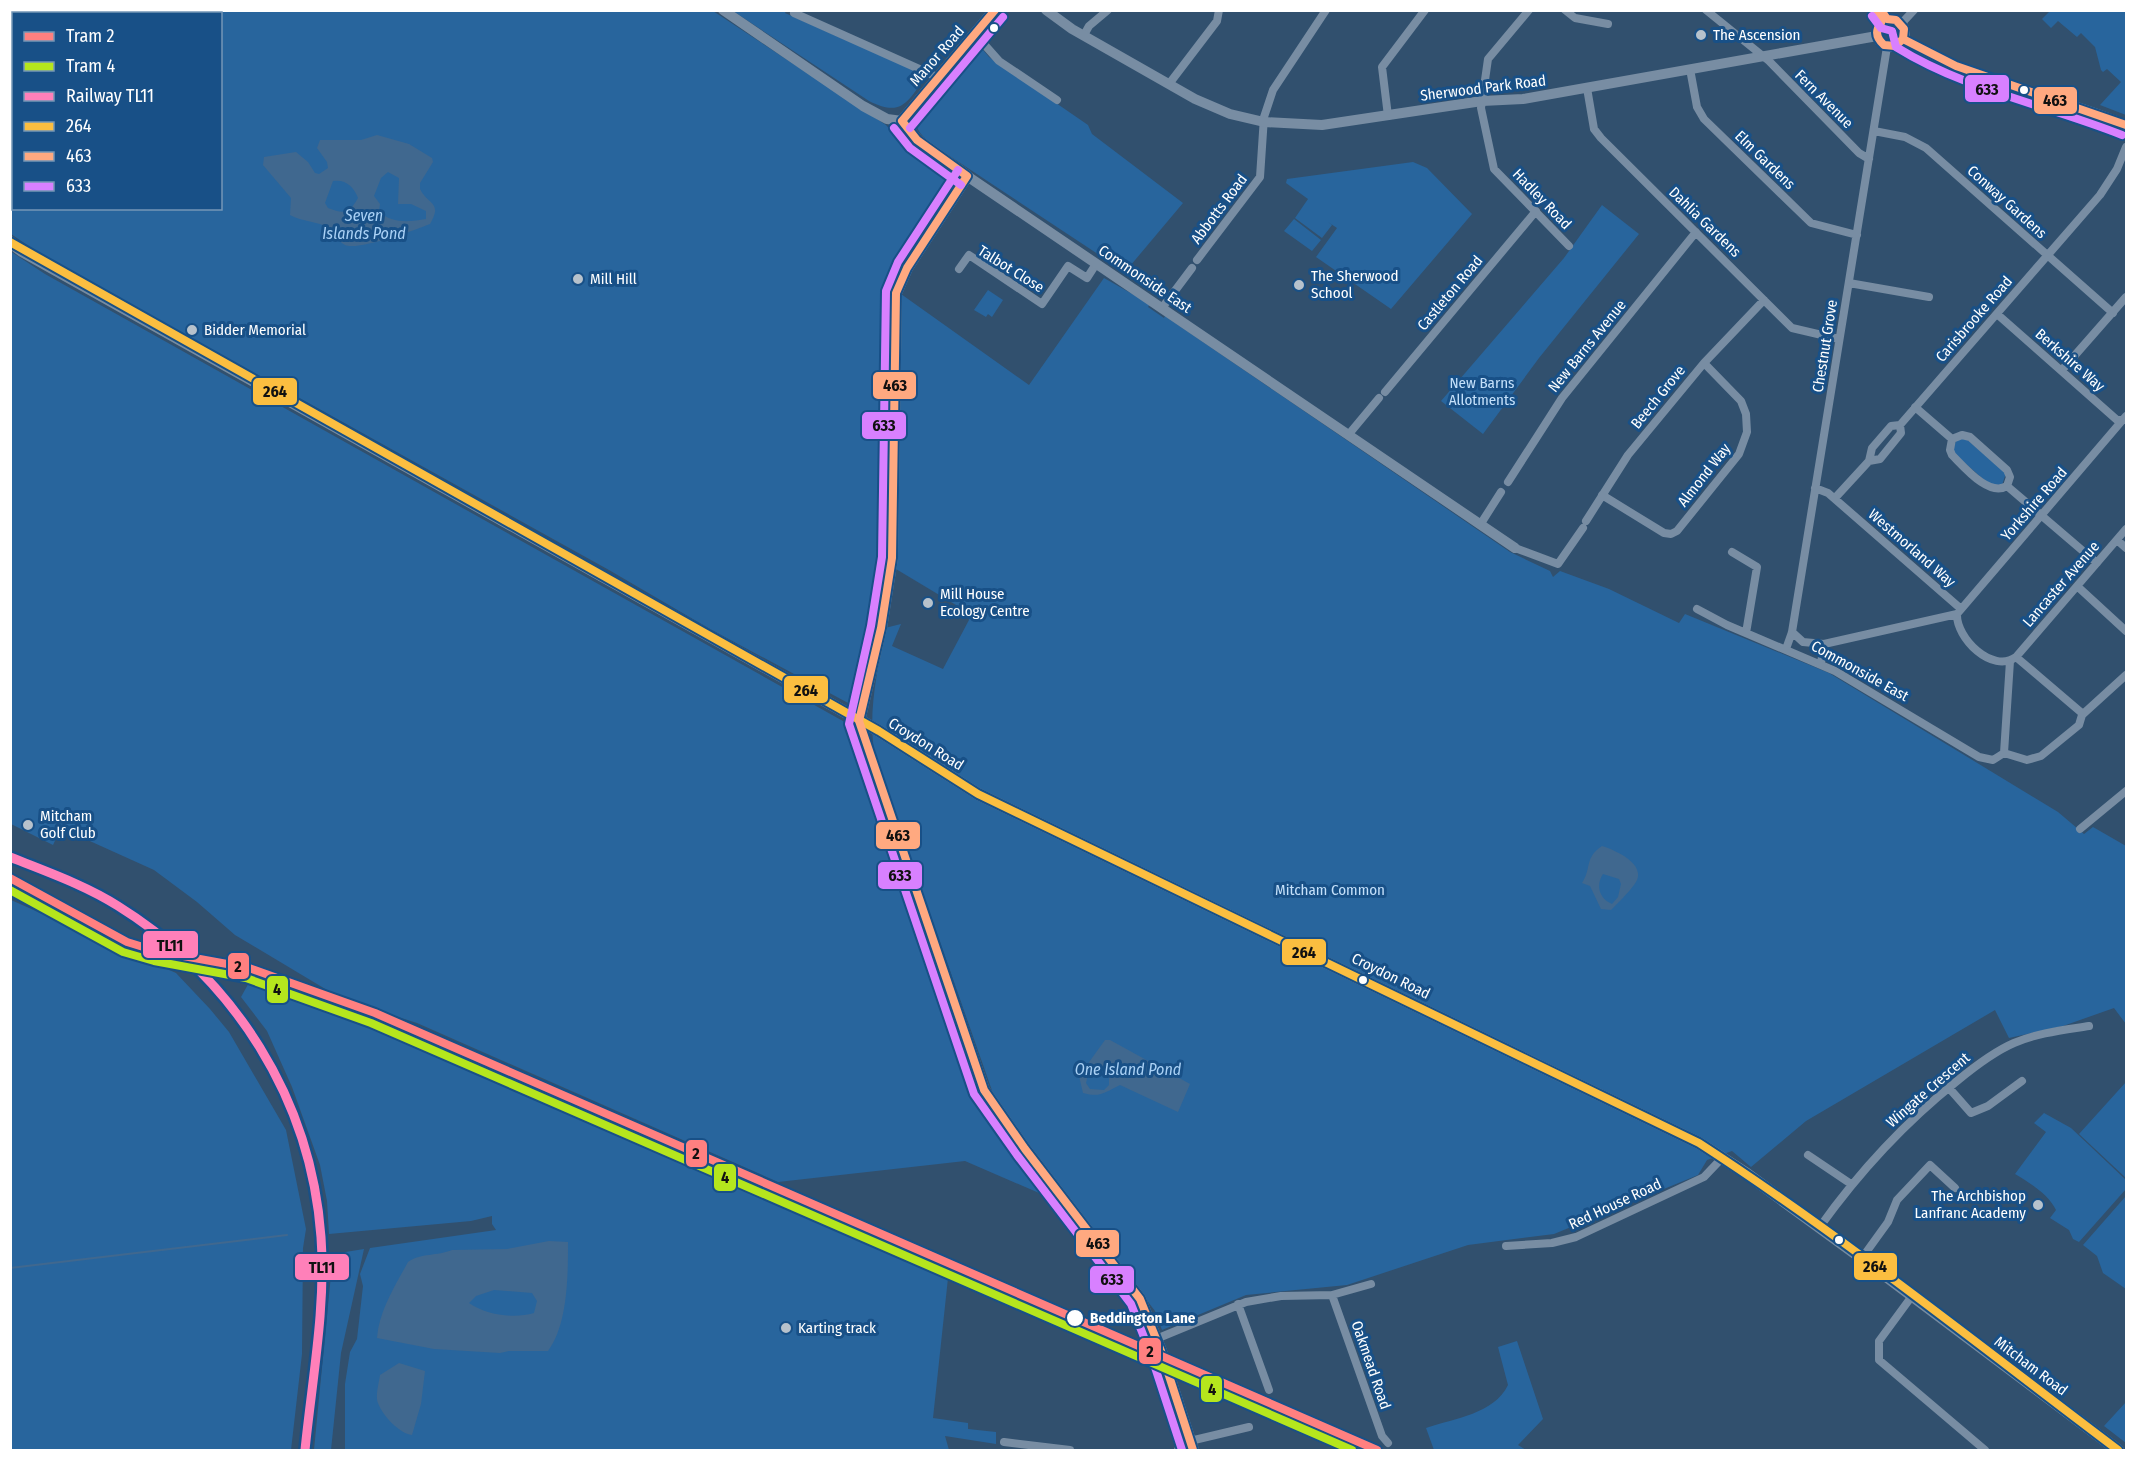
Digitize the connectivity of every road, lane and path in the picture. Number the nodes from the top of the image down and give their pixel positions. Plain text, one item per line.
1 (723, 10) edge
2 (995, 10) edge
3 (1046, 10) edge
4 (1108, 10) edge
5 (1219, 10) edge
6 (1326, 10) edge
7 (1425, 10) edge
8 (1529, 10) edge
9 (1565, 10) edge
10 (1706, 10) edge
11 (1875, 10) edge
12 (1914, 10) edge
13 (794, 13) dead end
14 (1883, 17) edge
15 (1608, 24) dead end
16 (1901, 24) junction
17 (975, 34) junction
18 (1084, 35) junction
19 (1877, 36) junction
20 (1903, 39) junction
21 (1887, 47) junction
22 (1762, 57) junction
23 (1690, 69) junction
24 (937, 77) junction
25 (1169, 84) junction
26 (1587, 88) junction
27 (1057, 100) dead end
28 (1482, 101) junction
29 (1388, 116) junction
30 (902, 121) junction
31 (1264, 122) junction
32 (2127, 125) edge
33 (1874, 131) junction
34 (2127, 147) edge
35 (1869, 159) junction
36 (967, 176) junction
37 (1536, 211) junction
38 (1696, 232) junction
39 (1857, 235) junction
40 (10, 242) edge
41 (1569, 246) dead end
42 (2048, 256) junction
43 (1197, 260) dead end
44 (1096, 264) junction
45 (1192, 268) dead end
46 (959, 269) dead end
47 (1849, 283) junction
48 (1929, 297) dead end
49 (2127, 297) edge
50 (1764, 300) junction
51 (1162, 308) junction
52 (2113, 313) junction
53 (1997, 314) junction
54 (1839, 339) junction
55 (1704, 363) junction
56 (2062, 370) junction
57 (1915, 407) junction
58 (2125, 419) edge
59 (1348, 434) junction
60 (1952, 440) junction
61 (1508, 482) dead end
62 (2007, 486) junction
63 (1815, 488) junction
64 (1501, 492) dead end
65 (1602, 495) junction
66 (1835, 498) junction
67 (2041, 516) junction
68 (1480, 525) junction
69 (2127, 529) edge
70 (2117, 540) junction
71 (1515, 548) joint
72 (2127, 548) edge
73 (1732, 552) dead end
74 (2097, 563) junction
75 (1558, 564) joint
76 (2077, 586) junction
77 (1697, 609) dead end
78 (1958, 611) junction
79 (2127, 631) edge
80 (1792, 632) junction
81 (1746, 633) junction
82 (1824, 644) junction
83 (1786, 649) junction
84 (2013, 659) junction
85 (1821, 663) junction
86 (2127, 675) edge
87 (2083, 714) junction
88 (859, 720) junction
89 (2004, 753) junction
90 (2127, 790) edge
91 (2080, 828) dead end
92 (2090, 1026) dead end
93 (2022, 1081) dead end
94 (1949, 1088) junction
95 (1808, 1155) dead end
96 (1723, 1157) junction
97 (1851, 1184) junction
98 (1955, 1188) dead end
99 (1819, 1228) junction
100 (1506, 1246) dead end
101 (1862, 1258) junction
102 (1371, 1284) dead end
103 (1332, 1295) junction
104 (1912, 1296) junction
105 (1238, 1304) junction
106 (1156, 1339) junction
107 (1269, 1390) dead end
108 (1249, 1427) dead end
109 (1004, 1442) dead end
110 (1388, 1443) dead end
111 (1192, 1447) edge
112 (1070, 1450) edge
113 (1178, 1450) edge
114 (1985, 1450) edge
115 (2118, 1450) edge

1 - 30 street
2 - 17 main road, Manor Road
3 - 18 street, Sherwood Park Road
4 - 18 street
5 - 25 street
6 - 31 street, Abbotts Road
7 - 29 street
8 - 28 street, Hadley Road
9 - 15 street
10 - 22 street, Fern Avenue
11 - 14 street
12 - 16 street
13 - 24 street
14 - 16 street
14 - 19 street
16 - 20 street
17 - 24 main road, Manor Road
17 - 27 street
18 - 25 street, Sherwood Park Road
19 - 21 street
19 - 22 street, Sherwood Park Road
20 - 21 street
20 - 32 street
21 - 33 street, Chestnut Grove
22 - 23 street, Sherwood Park Road
22 - 35 street, Fern Avenue
23 - 26 street, Sherwood Park Road
23 - 39 street, Elm Gardens
24 - 30 main road, Manor Road
25 - 31 street, Sherwood Park Road
26 - 28 street, Sherwood Park Road
26 - 38 street, Dahlia Gardens
28 - 29 street, Sherwood Park Road
28 - 37 street, Hadley Road
29 - 31 street, Sherwood Park Road
30 - 36 main road, Commonside East
31 - 43 street, Abbotts Road
33 - 35 street, Chestnut Grove
33 - 42 street, Conway Gardens
34 - 42 street, Carisbrooke Road
35 - 39 street, Chestnut Grove
36 - 44 street, Commonside East
36 - 88 main road
37 - 41 street, Hadley Road
37 - 59 street, Castleton Road
38 - 50 street, Dahlia Gardens
38 - 61 street, New Barns Avenue
39 - 47 street, Chestnut Grove
40 - 88 main road, Croydon Road
42 - 52 street, Conway Gardens
42 - 53 street, Carisbrooke Road
44 - 46 street, Talbot Close
44 - 51 street, Commonside East
45 - 51 street
47 - 48 street
47 - 54 street, Chestnut Grove
49 - 52 street
50 - 54 street, Dahlia Gardens
50 - 55 street, Beech Grove
51 - 59 street, Commonside East
52 - 56 street
53 - 56 street, Berkshire Way
53 - 57 street, Carisbrooke Road
54 - 63 street, Chestnut Grove
55 - 65 street, Beech Grove
55 - 65 street, Almond Way
56 - 58 street, Berkshire Way
57 - 60 street
57 - 66 street, Carisbrooke Road
58 - 67 street, Yorkshire Road
59 - 68 street, Commonside East
60 - 62 street
60 - 62 street
62 - 67 street
63 - 66 street, Westmorland Way
63 - 80 street, Chestnut Grove
64 - 68 street
65 - 75 street, Beech Grove
66 - 78 street, Westmorland Way
67 - 74 street
67 - 78 street, Yorkshire Road
68 - 71 street, Commonside East
69 - 70 street, Lancaster Avenue
70 - 72 street
70 - 74 street, Lancaster Avenue
71 - 75 street, Commonside East
73 - 81 street
74 - 76 street, Lancaster Avenue
76 - 79 street
76 - 84 street, Lancaster Avenue
77 - 81 street, Commonside East
78 - 82 street
78 - 84 street, Westmorland Way
80 - 82 street
80 - 83 street, Chestnut Grove
81 - 83 street, Commonside East
82 - 85 street
83 - 85 street, Commonside East
84 - 87 street, Westmorland Way
84 - 89 street
85 - 89 street, Commonside East
86 - 87 street, Commonside East
87 - 89 street, Commonside East
88 - 96 main road, Croydon Road
88 - 106 main road
90 - 91 street
92 - 94 street, Wingate Crescent
93 - 94 street
94 - 97 street, Wingate Crescent
95 - 97 street
96 - 99 main road, Mitcham Road
96 - 100 street, Red House Road
97 - 99 street, Wingate Crescent
98 - 101 street
99 - 101 main road, Mitcham Road
101 - 104 main road, Mitcham Road
102 - 103 street
103 - 105 street
103 - 110 street, Oakmead Road
104 - 114 street
104 - 115 main road, Mitcham Road
105 - 106 street
105 - 107 street
106 - 111 main road
108 - 111 street
109 - 112 street
111 - 113 street

